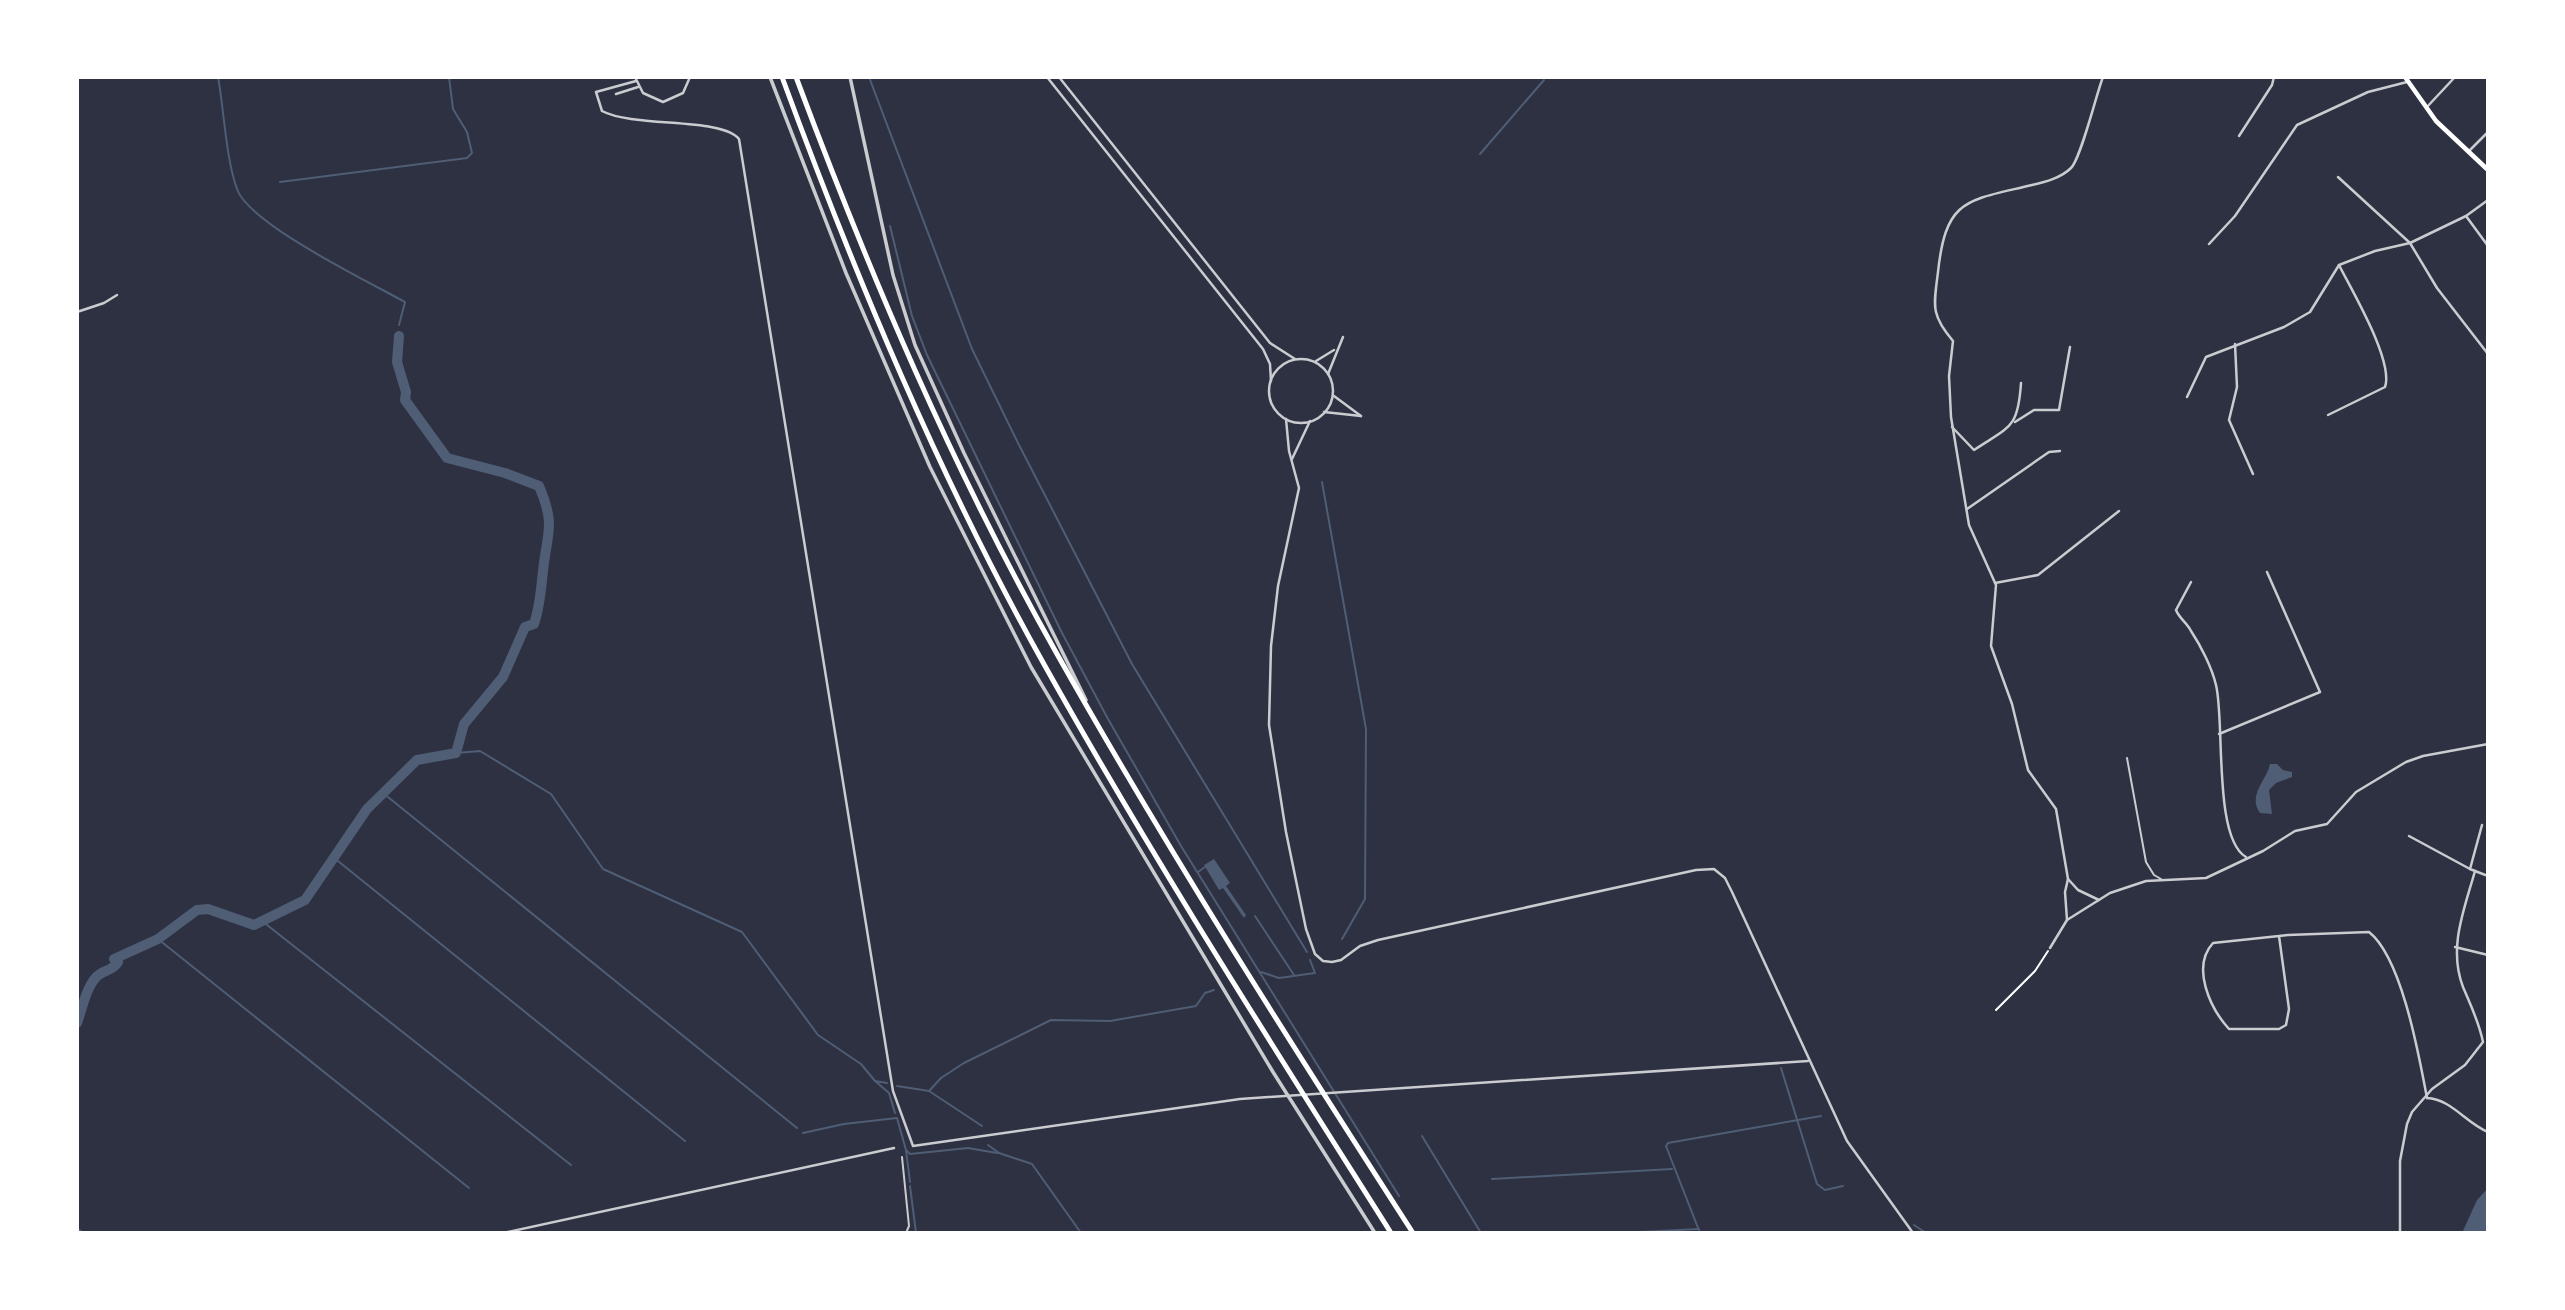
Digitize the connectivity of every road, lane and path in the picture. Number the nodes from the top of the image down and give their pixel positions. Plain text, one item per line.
1 (770, 77) edge
2 (782, 77) edge
3 (796, 77) edge
4 (850, 77) edge
5 (1047, 77) edge
6 (1059, 77) edge
7 (2103, 77) edge
8 (2274, 77) edge
9 (2455, 77) edge
10 (690, 78) edge
11 (636, 79) edge
12 (2406, 79) edge
13 (638, 87) junction
14 (616, 94) dead end
15 (2426, 108) junction
16 (2488, 132) edge
17 (2239, 136) dead end
18 (2468, 152) junction
19 (2488, 170) edge
20 (2338, 177) dead end
21 (2488, 200) edge
22 (2466, 216) junction
23 (2410, 243) junction
24 (2209, 244) dead end
25 (2488, 246) edge
26 (2339, 265) junction
27 (117, 295) dead end
28 (77, 312) edge
29 (1343, 337) dead end
30 (2235, 344) junction
31 (2070, 347) dead end
32 (1336, 348) junction
33 (2488, 354) edge
34 (1295, 359) junction
35 (1314, 362) junction
36 (1328, 374) junction
37 (1271, 380) junction
38 (2021, 383) dead end
39 (1333, 395) junction
40 (2187, 397) dead end
41 (1324, 412) junction
42 (2328, 415) dead end
43 (1286, 418) junction
44 (1310, 421) junction
45 (2014, 423) junction
46 (1952, 428) junction
47 (2060, 451) dead end
48 (1292, 458) junction
49 (2253, 474) dead end
50 (1967, 509) junction
51 (2119, 511) dead end
52 (2267, 572) dead end
53 (2191, 582) dead end
54 (1996, 583) junction
55 (1097, 723) junction
56 (2219, 734) junction
57 (2488, 744) edge
58 (2127, 758) dead end
59 (2482, 825) dead end
60 (2409, 836) dead end
61 (2247, 858) junction
62 (2470, 869) junction
63 (2475, 872) junction
64 (2488, 876) edge
65 (2068, 879) junction
66 (2162, 880) junction
67 (2099, 900) junction
68 (2067, 920) junction
69 (2279, 936) junction
70 (2455, 947) junction
71 (2050, 948) joint
72 (2488, 955) edge
73 (1996, 1010) dead end
74 (1808, 1061) junction
75 (2427, 1098) junction
76 (2488, 1132) edge
77 (894, 1148) dead end
78 (902, 1157) dead end
79 (503, 1233) edge
80 (906, 1233) edge
81 (1375, 1233) edge
82 (1391, 1233) edge
83 (1412, 1233) edge
84 (1913, 1233) edge
85 (2400, 1233) edge

1 - 81 street
2 - 82 highway
3 - 55 highway
4 - 55 street
5 - 37 street
6 - 34 street
7 - 46 street
8 - 17 street
9 - 15 street
10 - 13 street
11 - 13 street
11 - 74 street
12 - 15 main road
12 - 24 street
13 - 14 street
15 - 18 main road
16 - 18 street
18 - 19 main road
20 - 23 street
21 - 22 street
22 - 23 street
22 - 25 street
23 - 26 street
23 - 33 street
26 - 30 street
26 - 42 street
27 - 28 street
29 - 32 street
30 - 40 street
30 - 49 street
31 - 45 street
32 - 35 street
32 - 36 street
34 - 35 street
34 - 37 street
35 - 36 street
36 - 39 street
37 - 43 street
38 - 45 street
39 - 41 street
39 - 41 street
41 - 44 street
43 - 44 street
43 - 48 street
44 - 48 street
45 - 46 street
46 - 50 street
47 - 50 street
48 - 74 street
50 - 54 street
51 - 54 street
52 - 56 street
53 - 56 street
54 - 65 street
55 - 83 highway
56 - 61 street
57 - 61 street
58 - 66 lane
59 - 62 street
60 - 62 street
61 - 66 street
62 - 63 street
63 - 64 street
63 - 70 street
65 - 67 street
65 - 68 street
66 - 67 street
67 - 68 street
68 - 71 street
69 - 69 street
69 - 75 street
70 - 72 street
70 - 75 street
71 - 73 path
74 - 84 street
75 - 76 street
75 - 85 street
77 - 79 street
78 - 80 lane

